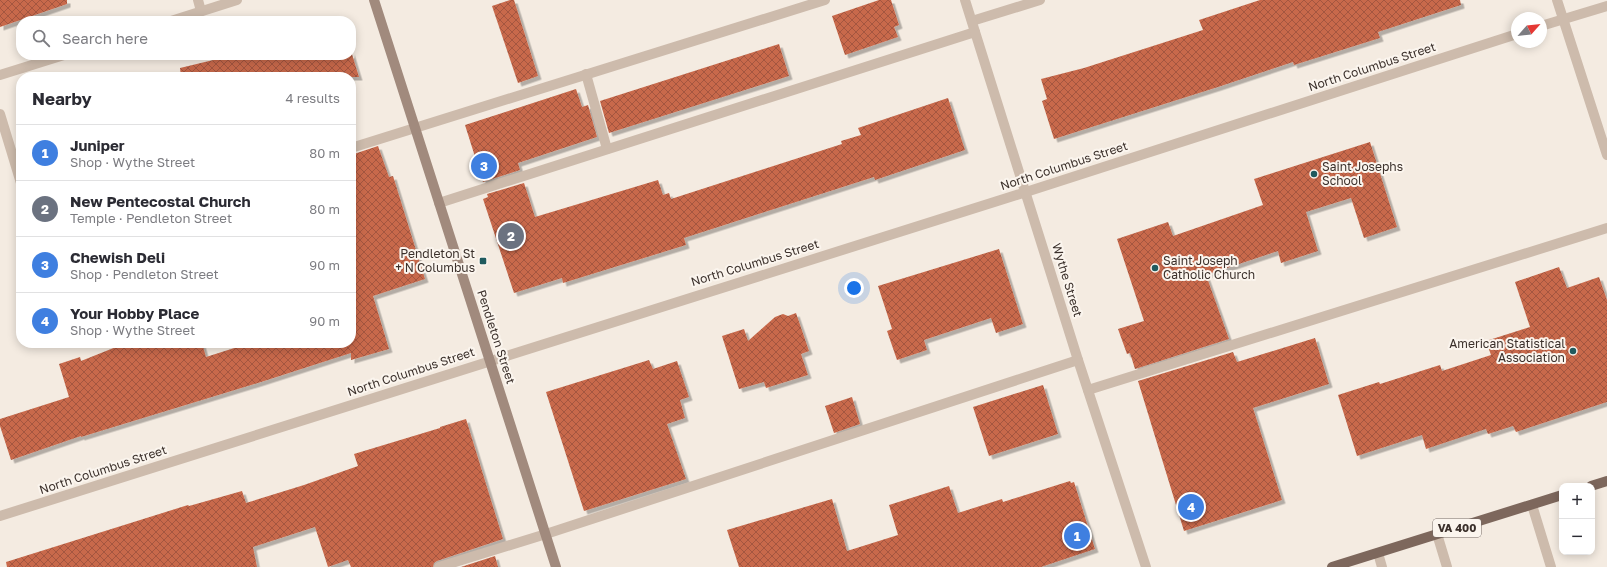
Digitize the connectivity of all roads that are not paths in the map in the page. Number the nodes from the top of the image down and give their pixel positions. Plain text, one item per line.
1 (198, 0) edge
2 (237, 0) edge
3 (374, 0) edge
4 (825, 0) edge
5 (965, 0) edge
6 (1040, 0) edge
7 (1557, 0) edge
8 (1607, 6) edge
9 (201, 11) junction
10 (186, 16) edge
11 (1563, 19) junction
12 (972, 21) junction
13 (1547, 24) edge
14 (975, 32) junction
15 (1511, 36) edge
16 (48, 60) edge
17 (586, 74) junction
18 (0, 75) edge
19 (0, 114) edge
20 (415, 128) junction
21 (356, 146) edge
22 (607, 149) junction
23 (1607, 155) edge
24 (16, 167) edge
25 (1026, 192) junction
26 (439, 203) junction
27 (1607, 228) edge
28 (490, 360) junction
29 (1078, 360) junction
30 (1088, 390) junction
31 (1607, 481) edge
32 (1595, 485) edge
33 (1559, 496) edge
34 (1532, 504) junction
35 (0, 516) edge
36 (546, 534) junction
37 (1437, 534) junction
38 (1378, 553) junction
39 (439, 567) edge
40 (556, 567) edge
41 (1146, 567) edge
42 (1332, 567) edge
43 (1382, 567) edge
44 (1447, 567) edge
45 (1551, 567) edge

1 - 9 street
2 - 9 street
3 - 20 main road, Pendleton Street
4 - 17 street
5 - 12 street, Wythe Street
6 - 12 street
7 - 11 street
8 - 11 street
9 - 10 street
11 - 13 street
11 - 23 street
12 - 14 street, Wythe Street
14 - 22 street
14 - 25 street, Wythe Street
15 - 25 street, North Columbus Street
16 - 18 street
17 - 20 street
17 - 22 street
19 - 24 street
20 - 21 street
20 - 26 main road, Pendleton Street
22 - 26 street
25 - 28 street, North Columbus Street
25 - 29 street, Wythe Street
26 - 28 main road, Pendleton Street
27 - 30 street
28 - 35 street, North Columbus Street
28 - 36 main road, Pendleton Street
29 - 30 street, Wythe Street
29 - 36 street
30 - 41 street, Wythe Street
31 - 32 main road
33 - 34 main road, VA 400
34 - 37 main road, VA 400
34 - 45 street
36 - 39 street
36 - 40 main road, Pendleton Street
37 - 38 main road, VA 400
37 - 44 street
38 - 42 main road, VA 400
38 - 43 street

